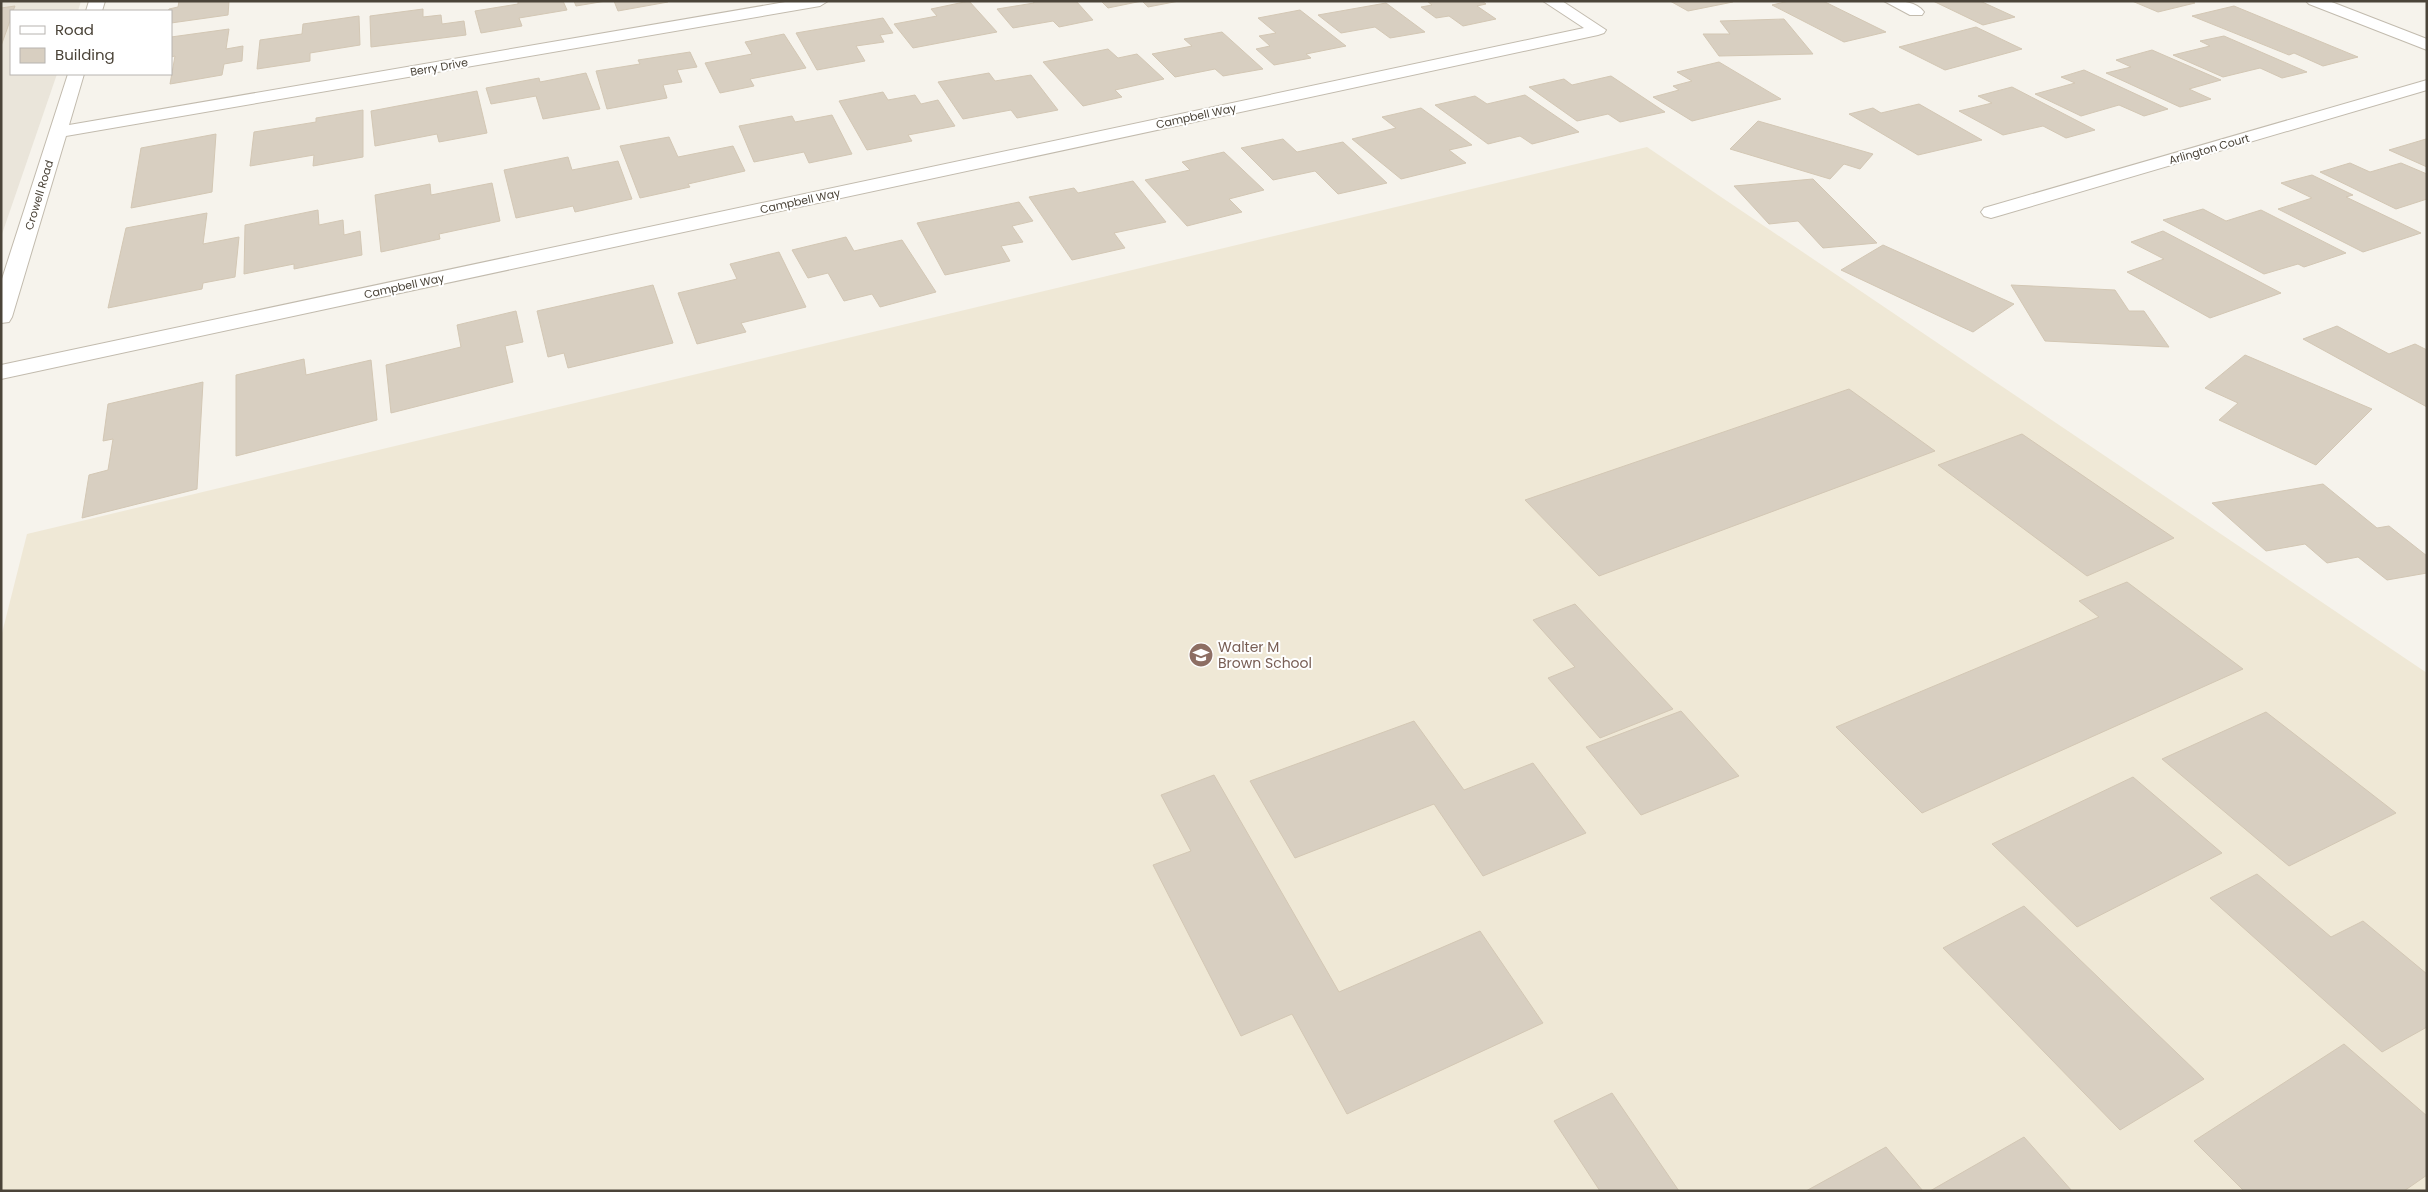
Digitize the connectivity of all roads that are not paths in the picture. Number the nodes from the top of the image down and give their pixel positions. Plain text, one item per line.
1 (820, 1) edge
2 (1552, 1) edge
3 (1892, 1) edge
4 (2314, 1) edge
5 (1916, 12) dead end
6 (2427, 45) edge
7 (76, 75) edge
8 (2427, 85) edge
9 (59, 132) junction
10 (1992, 212) dead end
11 (1, 317) edge
12 (1, 372) edge

1 - 9 street, Berry Drive
2 - 12 street, Campbell Way
3 - 5 street
4 - 6 street
7 - 9 street, Crowell Road
8 - 10 street, Arlington Court
9 - 11 street, Crowell Road

